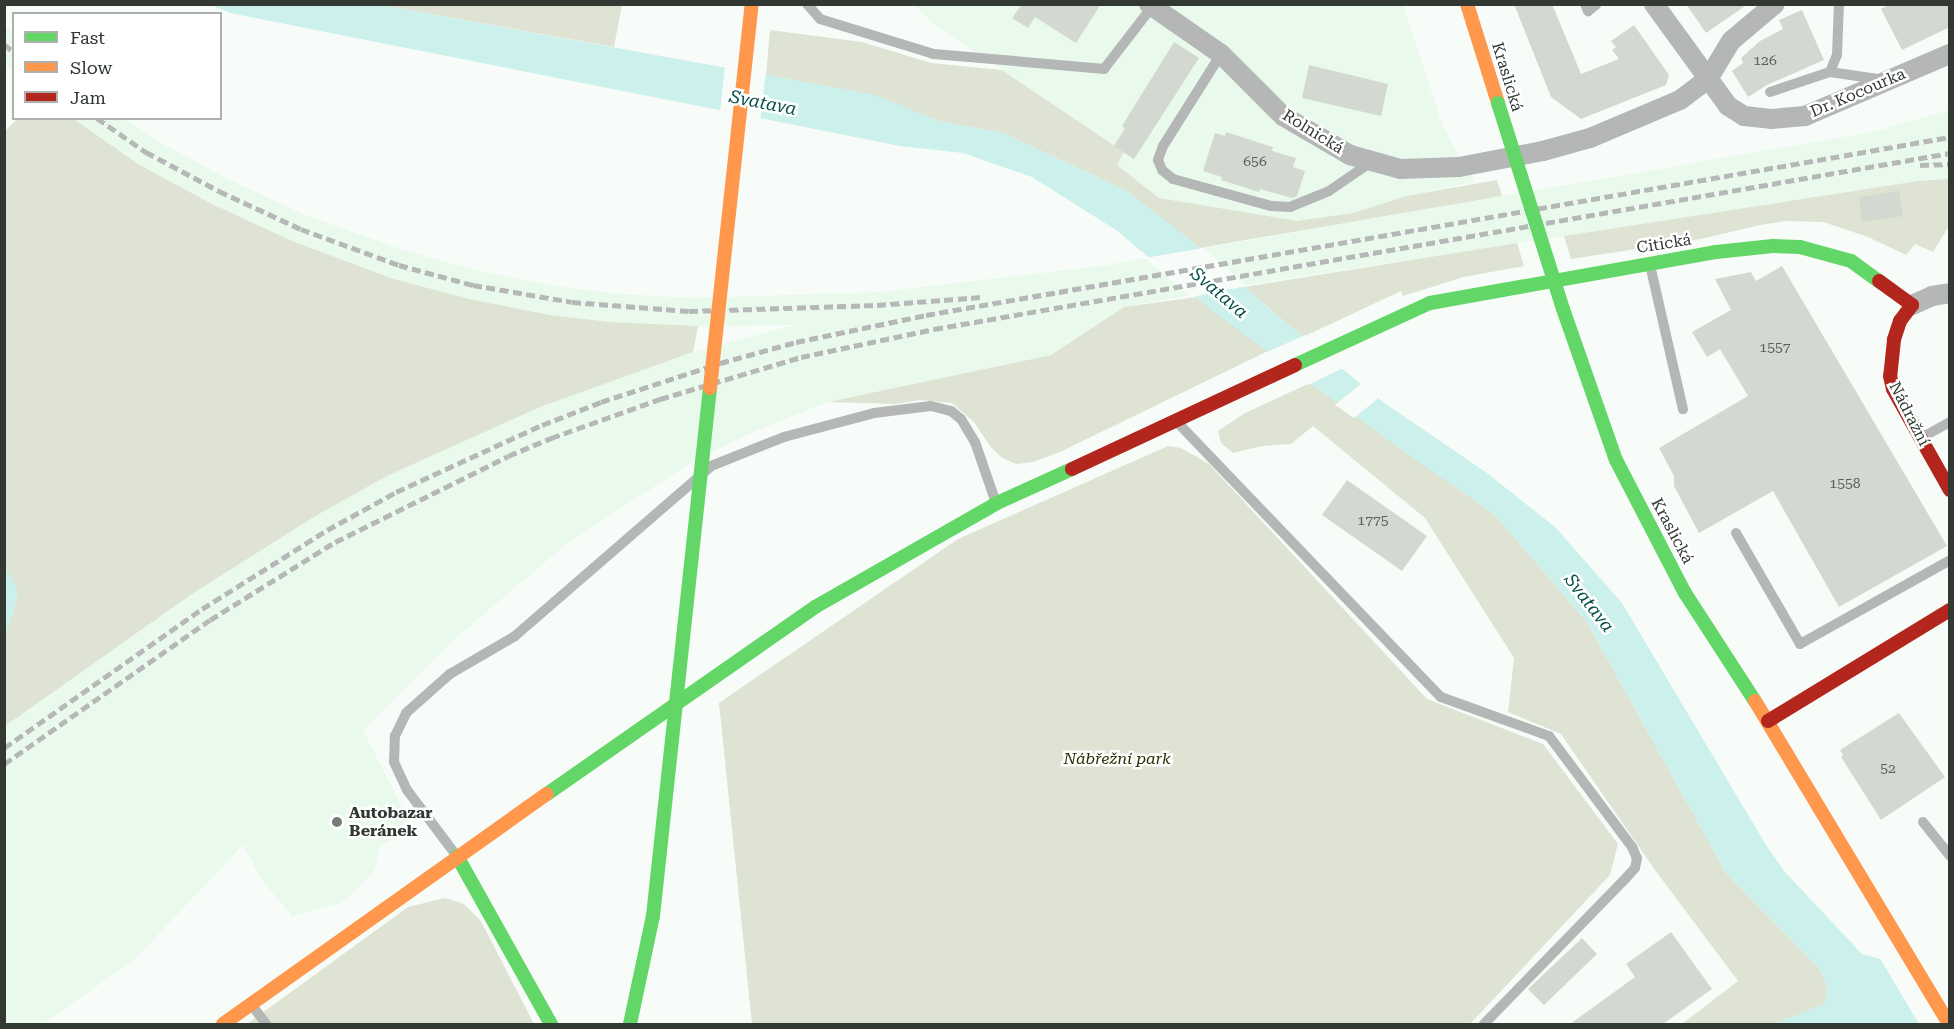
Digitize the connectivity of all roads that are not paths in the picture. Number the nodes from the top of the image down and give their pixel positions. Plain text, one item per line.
1 (752, 4) edge
2 (807, 4) edge
3 (1467, 4) edge
4 (1585, 4) edge
5 (1597, 4) edge
6 (1654, 4) edge
7 (1775, 4) edge
8 (1839, 4) edge
9 (1150, 6) edge
10 (1221, 54) junction
11 (1950, 54) edge
12 (1830, 72) junction
13 (1708, 79) junction
14 (1887, 80) junction
15 (1770, 92) dead end
16 (1372, 161) junction
17 (1650, 262) junction
18 (1950, 293) edge
19 (1912, 305) junction
20 (1683, 409) dead end
21 (1177, 422) junction
22 (1950, 422) edge
23 (1921, 438) junction
24 (1950, 490) edge
25 (997, 503) junction
26 (1736, 532) dead end
27 (1950, 560) edge
28 (1950, 610) edge
29 (1768, 721) junction
30 (1923, 822) dead end
31 (457, 856) junction
32 (1950, 856) edge
33 (251, 1004) junction
34 (223, 1024) edge
35 (266, 1024) edge
36 (551, 1024) edge
37 (630, 1024) edge
38 (1484, 1024) edge
39 (1949, 1024) edge

1 - 37 street, bridge
2 - 9 lane
3 - 29 street, Kraslická, bridge
4 - 5 lane
6 - 13 street, Dr. Kocourka
7 - 13 street
8 - 12 lane
9 - 10 street, Rolnická
10 - 16 street, Rolnická
10 - 16 lane
11 - 14 street, Dr. Kocourka
12 - 14 lane
12 - 15 lane
13 - 14 street, Dr. Kocourka
13 - 16 street, Rolnická
17 - 19 street, Citická
17 - 20 lane
17 - 21 street, Citická
18 - 19 street
19 - 23 street, Nádražní
21 - 25 street, Citická
21 - 38 lane
22 - 23 lane
23 - 24 street, Nádražní
25 - 31 street, Citická
25 - 31 lane
26 - 27 lane
28 - 29 street
29 - 39 street, Kraslická
30 - 32 lane
31 - 33 street, Citická
31 - 36 street
33 - 34 street, Citická
33 - 35 lane

